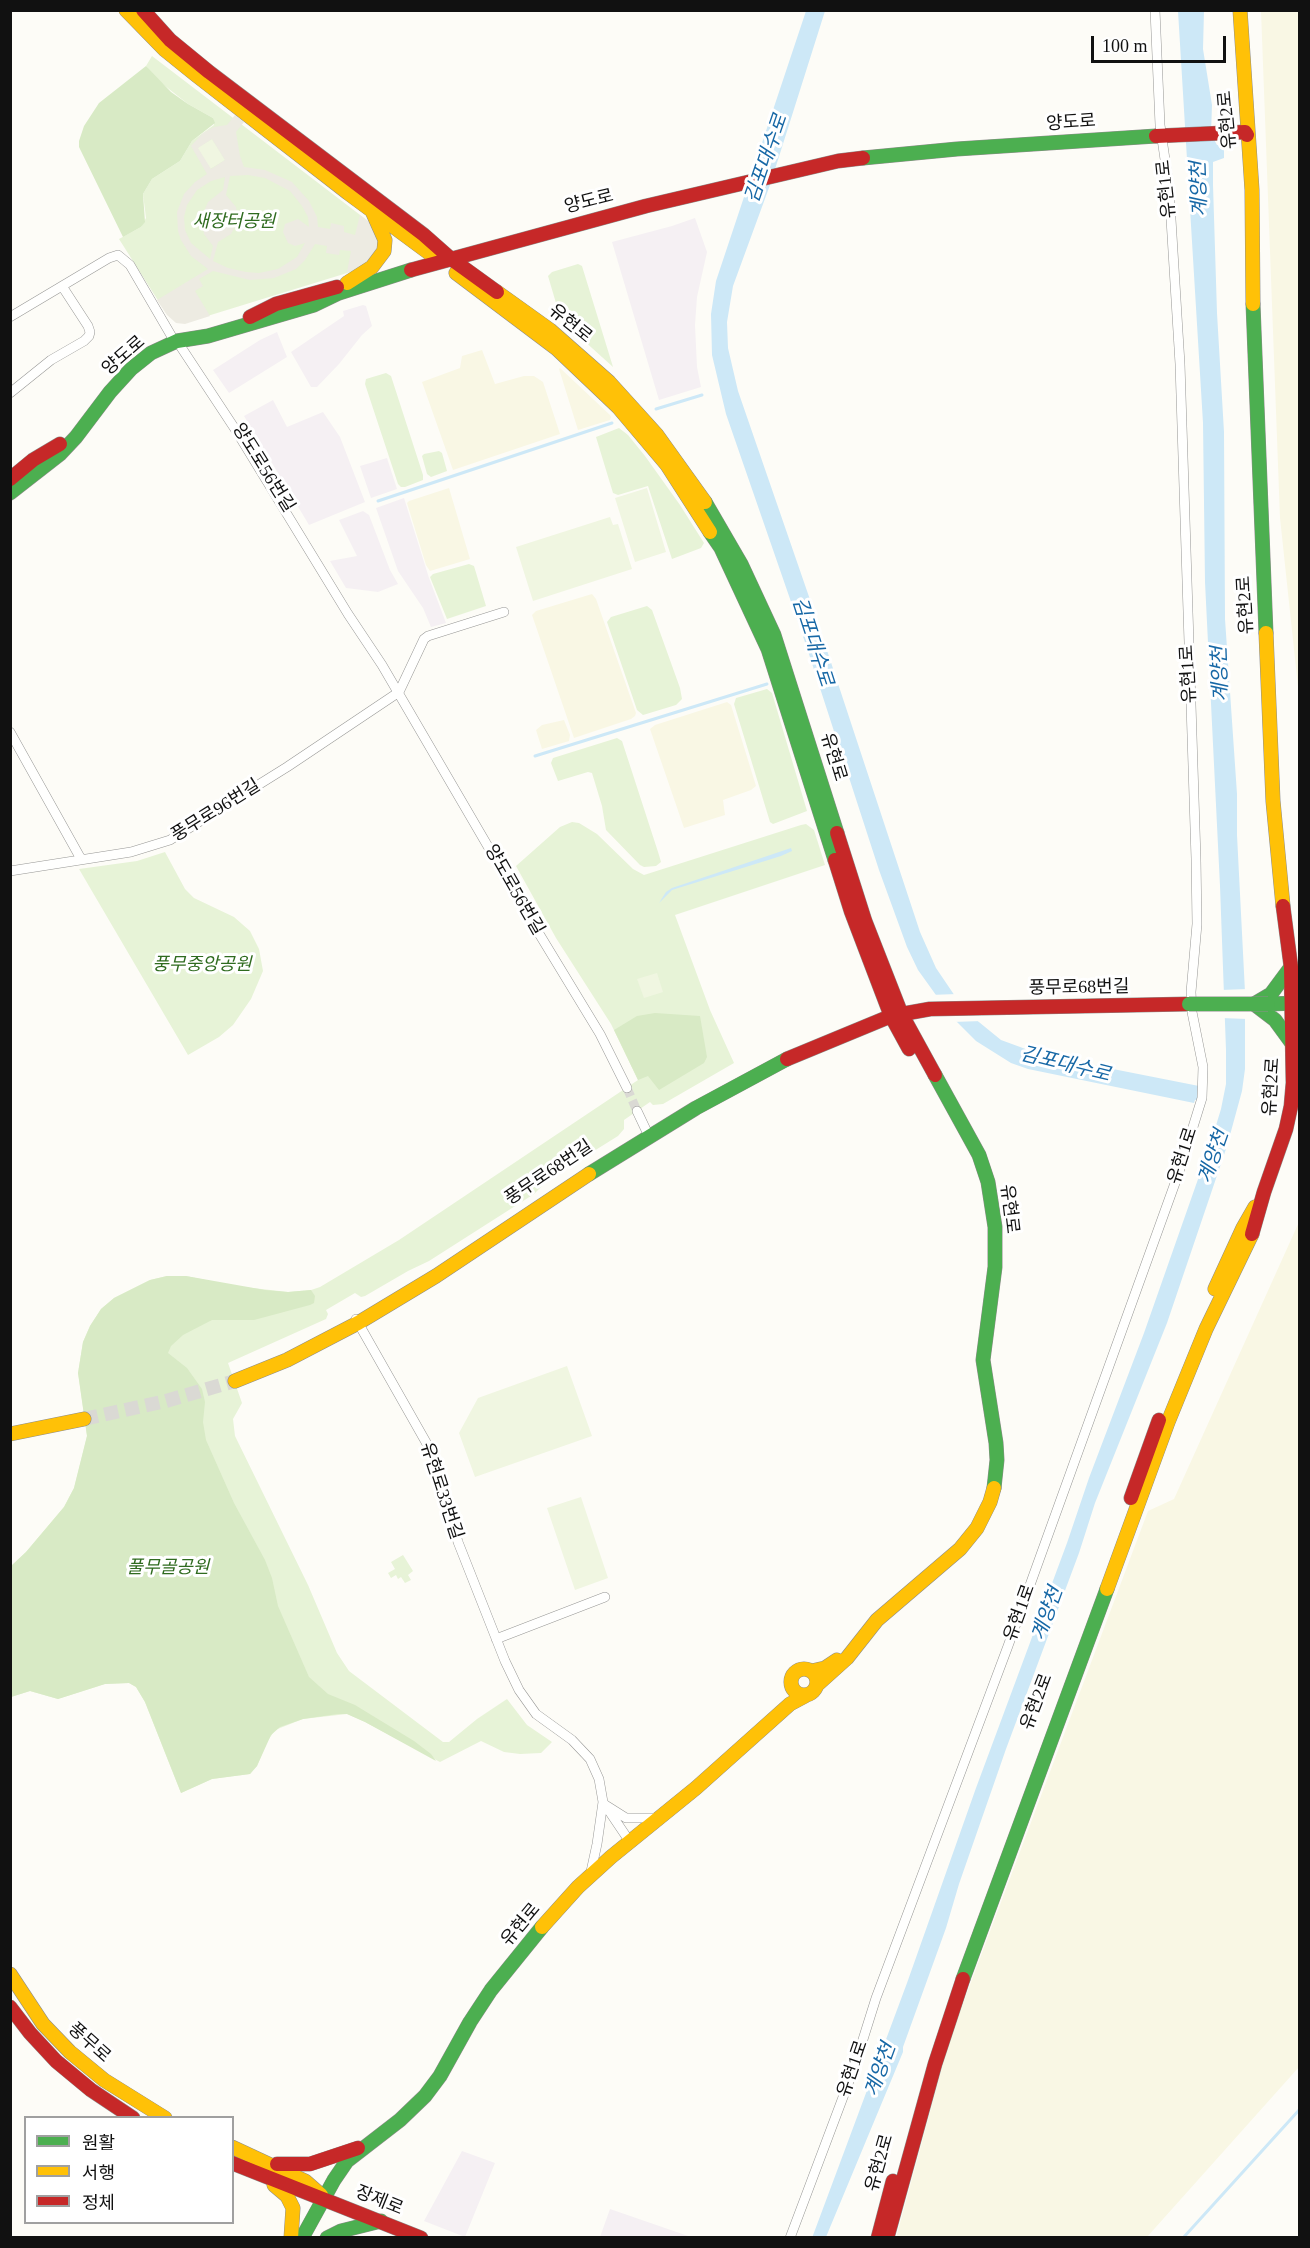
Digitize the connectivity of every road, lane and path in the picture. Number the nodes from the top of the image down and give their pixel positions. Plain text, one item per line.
1 (126, 10) edge
2 (144, 10) edge
3 (1155, 10) edge
4 (1240, 10) edge
5 (1243, 130) junction
6 (1163, 134) junction
7 (371, 209) junction
8 (441, 257) junction
9 (347, 283) junction
10 (62, 286) junction
11 (10, 317) edge
12 (175, 339) junction
13 (10, 393) edge
14 (10, 479) edge
15 (10, 494) edge
16 (504, 612) dead end
17 (399, 692) junction
18 (10, 732) edge
19 (81, 859) junction
20 (10, 871) edge
21 (1294, 965) edge
22 (1296, 1003) edge
23 (1264, 1005) junction
24 (896, 1015) junction
25 (1296, 1043) edge
26 (627, 1088) tunnel mouth
27 (638, 1111) tunnel mouth
28 (646, 1130) junction
29 (1264, 1192) junction
30 (357, 1321) junction
31 (234, 1379) tunnel mouth
32 (10, 1427) edge
33 (10, 1434) edge
34 (605, 1597) dead end
35 (496, 1639) junction
36 (812, 1671) junction
37 (817, 1685) junction
38 (791, 1686) junction
39 (805, 1695) junction
40 (785, 1708) junction
41 (603, 1802) junction
42 (659, 1818) junction
43 (630, 1842) junction
44 (590, 1876) junction
45 (10, 1974) edge
46 (10, 2007) edge
47 (130, 2116) edge
48 (162, 2116) edge
49 (368, 2144) junction
50 (234, 2148) edge
51 (234, 2163) edge
52 (264, 2169) junction
53 (324, 2199) junction
54 (381, 2221) junction
55 (291, 2238) edge
56 (302, 2238) edge
57 (327, 2238) edge
58 (421, 2238) edge
59 (790, 2238) edge
60 (878, 2238) edge
61 (887, 2238) edge

1 - 7 street, 유현로
2 - 8 street, 유현로
3 - 6 street, 유현1로
4 - 5 street, 유현2로
5 - 6 street, 양도로
5 - 21 street, 유현2로
6 - 8 street, 양도로
6 - 59 street, 유현1로
7 - 8 street, 유현로
7 - 9 street
8 - 9 street, 양도로
8 - 12 street, 양도로
8 - 24 street, 유현로
9 - 12 street, 양도로
10 - 11 street
10 - 12 street, 양도로56번길
10 - 13 street
12 - 14 street, 양도로
12 - 15 street, 양도로
12 - 17 street, 양도로56번길
16 - 17 street
17 - 19 street, 풍무로96번길
17 - 26 street, 양도로56번길
18 - 19 street
19 - 20 street, 풍무로96번길
21 - 22 street, 유현2로
21 - 23 street
22 - 23 street, 풍무로68번길
22 - 25 street, 유현2로
23 - 24 street, 풍무로68번길, bridge
23 - 25 street
24 - 28 street, 풍무로68번길
24 - 30 street, 풍무로68번길
24 - 36 street, 유현로
24 - 37 street, 유현로
25 - 29 street, 유현2로
27 - 28 street
28 - 30 street, 풍무로68번길
29 - 60 street, 유현2로
29 - 61 street, 유현2로
30 - 31 street, 풍무로68번길
30 - 35 street, 유현로33번길
32 - 33 street
34 - 35 street
35 - 41 street, 유현로33번길
36 - 37 street
36 - 38 street
37 - 39 street
38 - 39 street
38 - 40 street
39 - 40 street, 유현로
40 - 42 street, 유현로
41 - 42 street
41 - 43 street, 유현로33번길
41 - 44 street, 유현로33번길
42 - 43 street, 유현로
43 - 44 street, 유현로
44 - 49 street, 유현로
45 - 48 street, 풍무로
46 - 47 street, 풍무로
49 - 52 street
49 - 53 street, 유현로
50 - 52 street
51 - 52 street
52 - 53 street
52 - 55 street
53 - 54 street, 장제로
53 - 56 street, 유현로
54 - 57 street
54 - 58 street, 장제로

